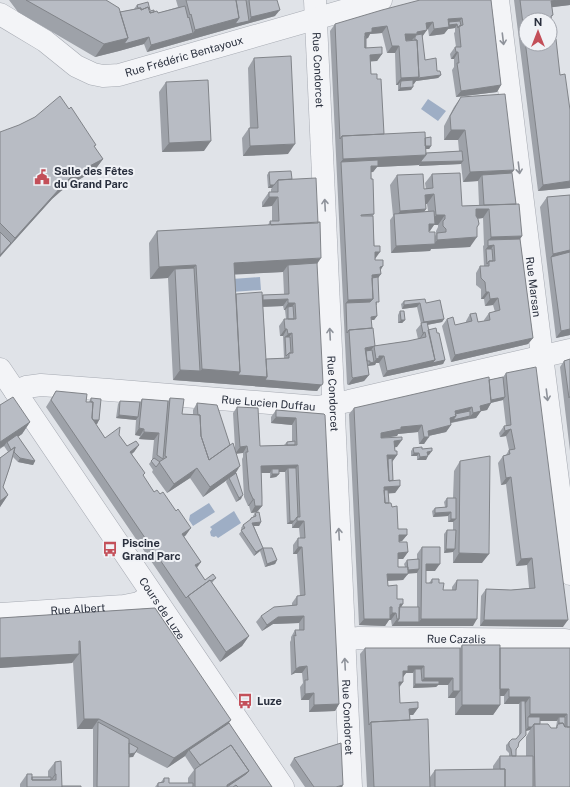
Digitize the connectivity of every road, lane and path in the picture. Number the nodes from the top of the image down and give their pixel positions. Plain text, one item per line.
1 (381, 0) edge
2 (498, 0) edge
3 (316, 9) edge
4 (0, 14) edge
5 (570, 350) edge
6 (542, 356) junction
7 (0, 369) edge
8 (15, 391) junction
9 (333, 404) junction
10 (570, 574) edge
11 (152, 594) junction
12 (0, 614) edge
13 (570, 641) edge
14 (344, 642) junction
15 (283, 787) edge
16 (351, 787) edge

1 - 3 street, Rue Frédéric Bentayoux
2 -> 6 street, Rue Marsan
3 - 4 street, Rue Frédéric Bentayoux
9 -> 3 street, Rue Condorcet
5 - 6 street, Rue Lucien Duffau
6 - 9 street, Rue Lucien Duffau
6 -> 10 street, Rue Marsan
7 - 8 street, Cours de Luze
8 - 9 street, Rue Lucien Duffau
8 - 11 street, Cours de Luze
14 -> 9 street, Rue Condorcet
11 - 12 street, Rue Albert
11 - 15 street, Cours de Luze
13 - 14 street, Rue Cazalis
16 -> 14 street, Rue Condorcet

